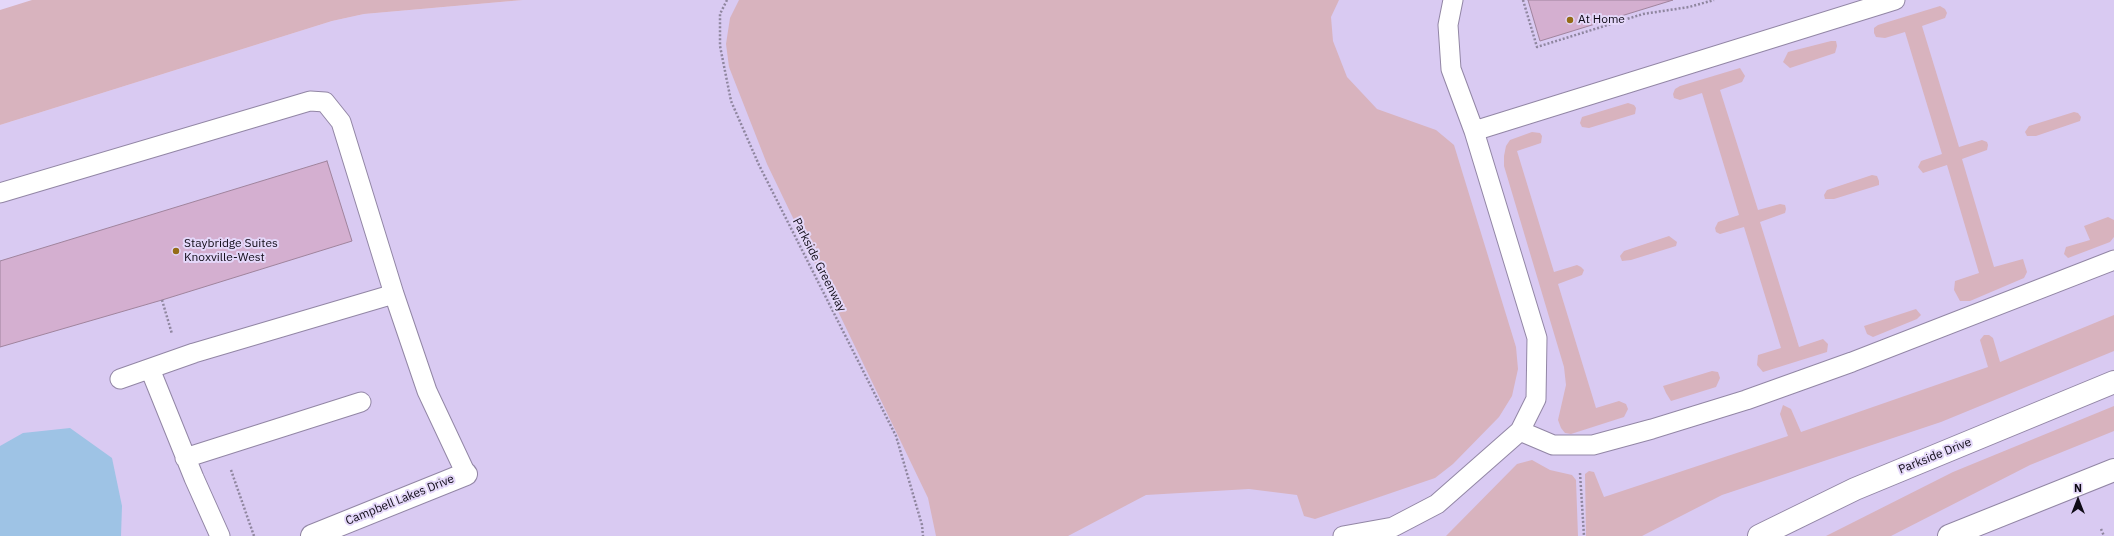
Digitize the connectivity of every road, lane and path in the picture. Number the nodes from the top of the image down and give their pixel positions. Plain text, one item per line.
1 (727, 0) edge
2 (1453, 0) edge
3 (1523, 0) edge
4 (1714, 0) edge
5 (1896, 0) edge
6 (1474, 131) junction
7 (0, 193) edge
8 (2114, 260) edge
9 (394, 294) junction
10 (162, 300) dead end
11 (180, 359) junction
12 (150, 369) junction
13 (120, 379) dead end
14 (2114, 382) edge
15 (361, 402) dead end
16 (1520, 432) junction
17 (1578, 444) junction
18 (216, 448) junction
19 (185, 458) junction
20 (2114, 470) edge
21 (466, 474) joint
22 (2101, 529) dead end
23 (1395, 532) edge
24 (220, 536) edge
25 (254, 536) edge
26 (312, 536) edge
27 (923, 536) edge
28 (1343, 536) edge
29 (1584, 536) edge
30 (1759, 536) edge
31 (1949, 536) edge
32 (2104, 536) edge

1 - 27 path, Parkside Greenway
2 - 6 lane
3 - 4 path
5 - 6 lane
6 - 16 lane
7 - 9 lane
8 - 17 lane
9 - 11 lane
9 - 21 lane
10 - 11 path
11 - 12 lane
12 - 13 lane
12 - 19 lane
14 - 30 street, Parkside Drive
15 - 18 lane
16 - 17 lane
16 - 23 lane
17 - 29 path
18 - 19 lane
18 - 25 path
19 - 24 lane
20 - 31 street
21 - 26 street, Campbell Lakes Drive
22 - 32 path
23 - 28 lane

